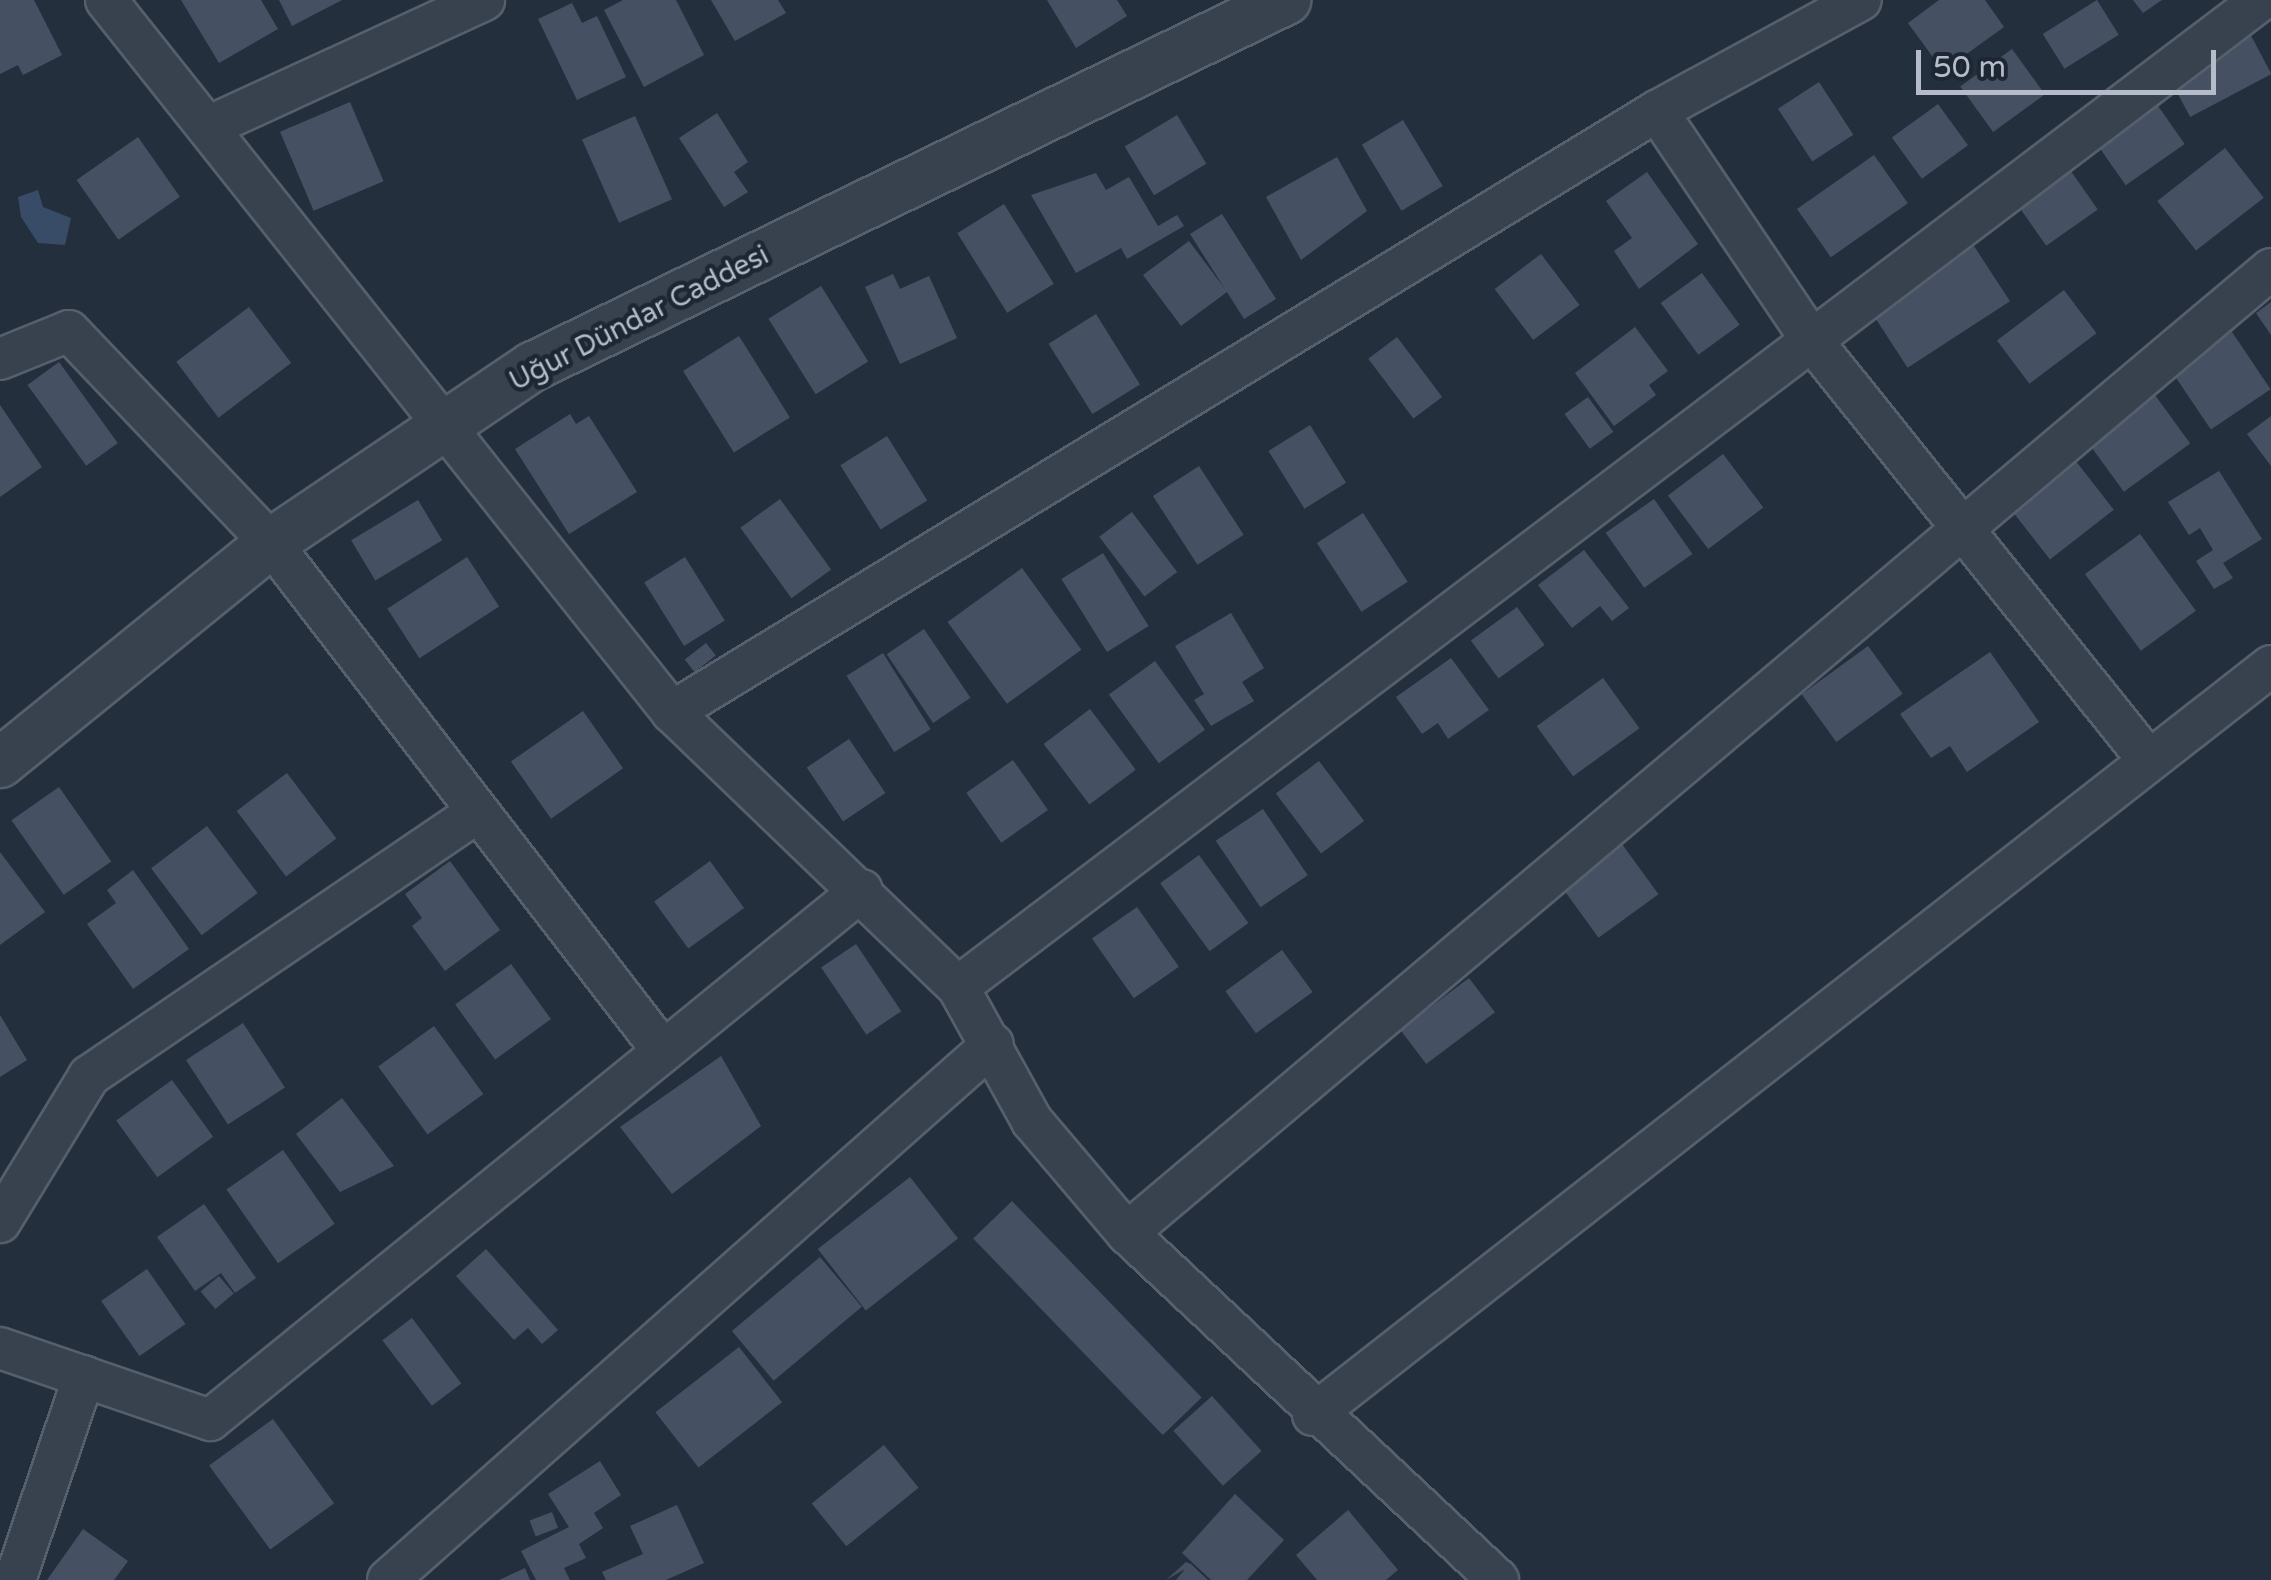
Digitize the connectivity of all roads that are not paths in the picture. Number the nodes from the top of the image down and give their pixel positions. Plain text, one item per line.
1 (106, 0) edge
2 (484, 0) edge
3 (1286, 0) edge
4 (1861, 0) edge
5 (2261, 0) edge
6 (1657, 111) junction
7 (208, 126) junction
8 (2271, 269) edge
9 (1814, 342) junction
10 (0, 358) edge
11 (442, 427) junction
12 (1962, 521) junction
13 (271, 542) junction
14 (2271, 666) edge
15 (672, 712) junction
16 (2149, 761) junction
17 (0, 763) edge
18 (477, 812) junction
19 (862, 890) junction
20 (958, 987) junction
21 (993, 1044) junction
22 (663, 1052) junction
23 (0, 1222) edge
24 (1127, 1233) junction
25 (0, 1348) edge
26 (84, 1376) junction
27 (1313, 1416) junction
28 (16, 1580) edge
29 (388, 1580) edge
30 (1498, 1580) edge

1 - 7 street
2 - 7 street
3 - 11 street, Uğur Dündar Caddesi
4 - 6 street
5 - 9 street
6 - 9 street
6 - 15 street
7 - 11 street
8 - 12 street
9 - 12 street
9 - 20 street
10 - 13 street
11 - 13 street, Uğur Dündar Caddesi
11 - 15 street
12 - 16 street
12 - 24 street
13 - 17 street, Uğur Dündar Caddesi
13 - 18 street
14 - 16 street
15 - 19 street
16 - 27 street
18 - 22 street
18 - 23 street
19 - 20 street
19 - 22 street
20 - 21 street
21 - 24 street
21 - 29 street
22 - 26 street
24 - 27 street
25 - 26 street
26 - 28 street
27 - 30 street

